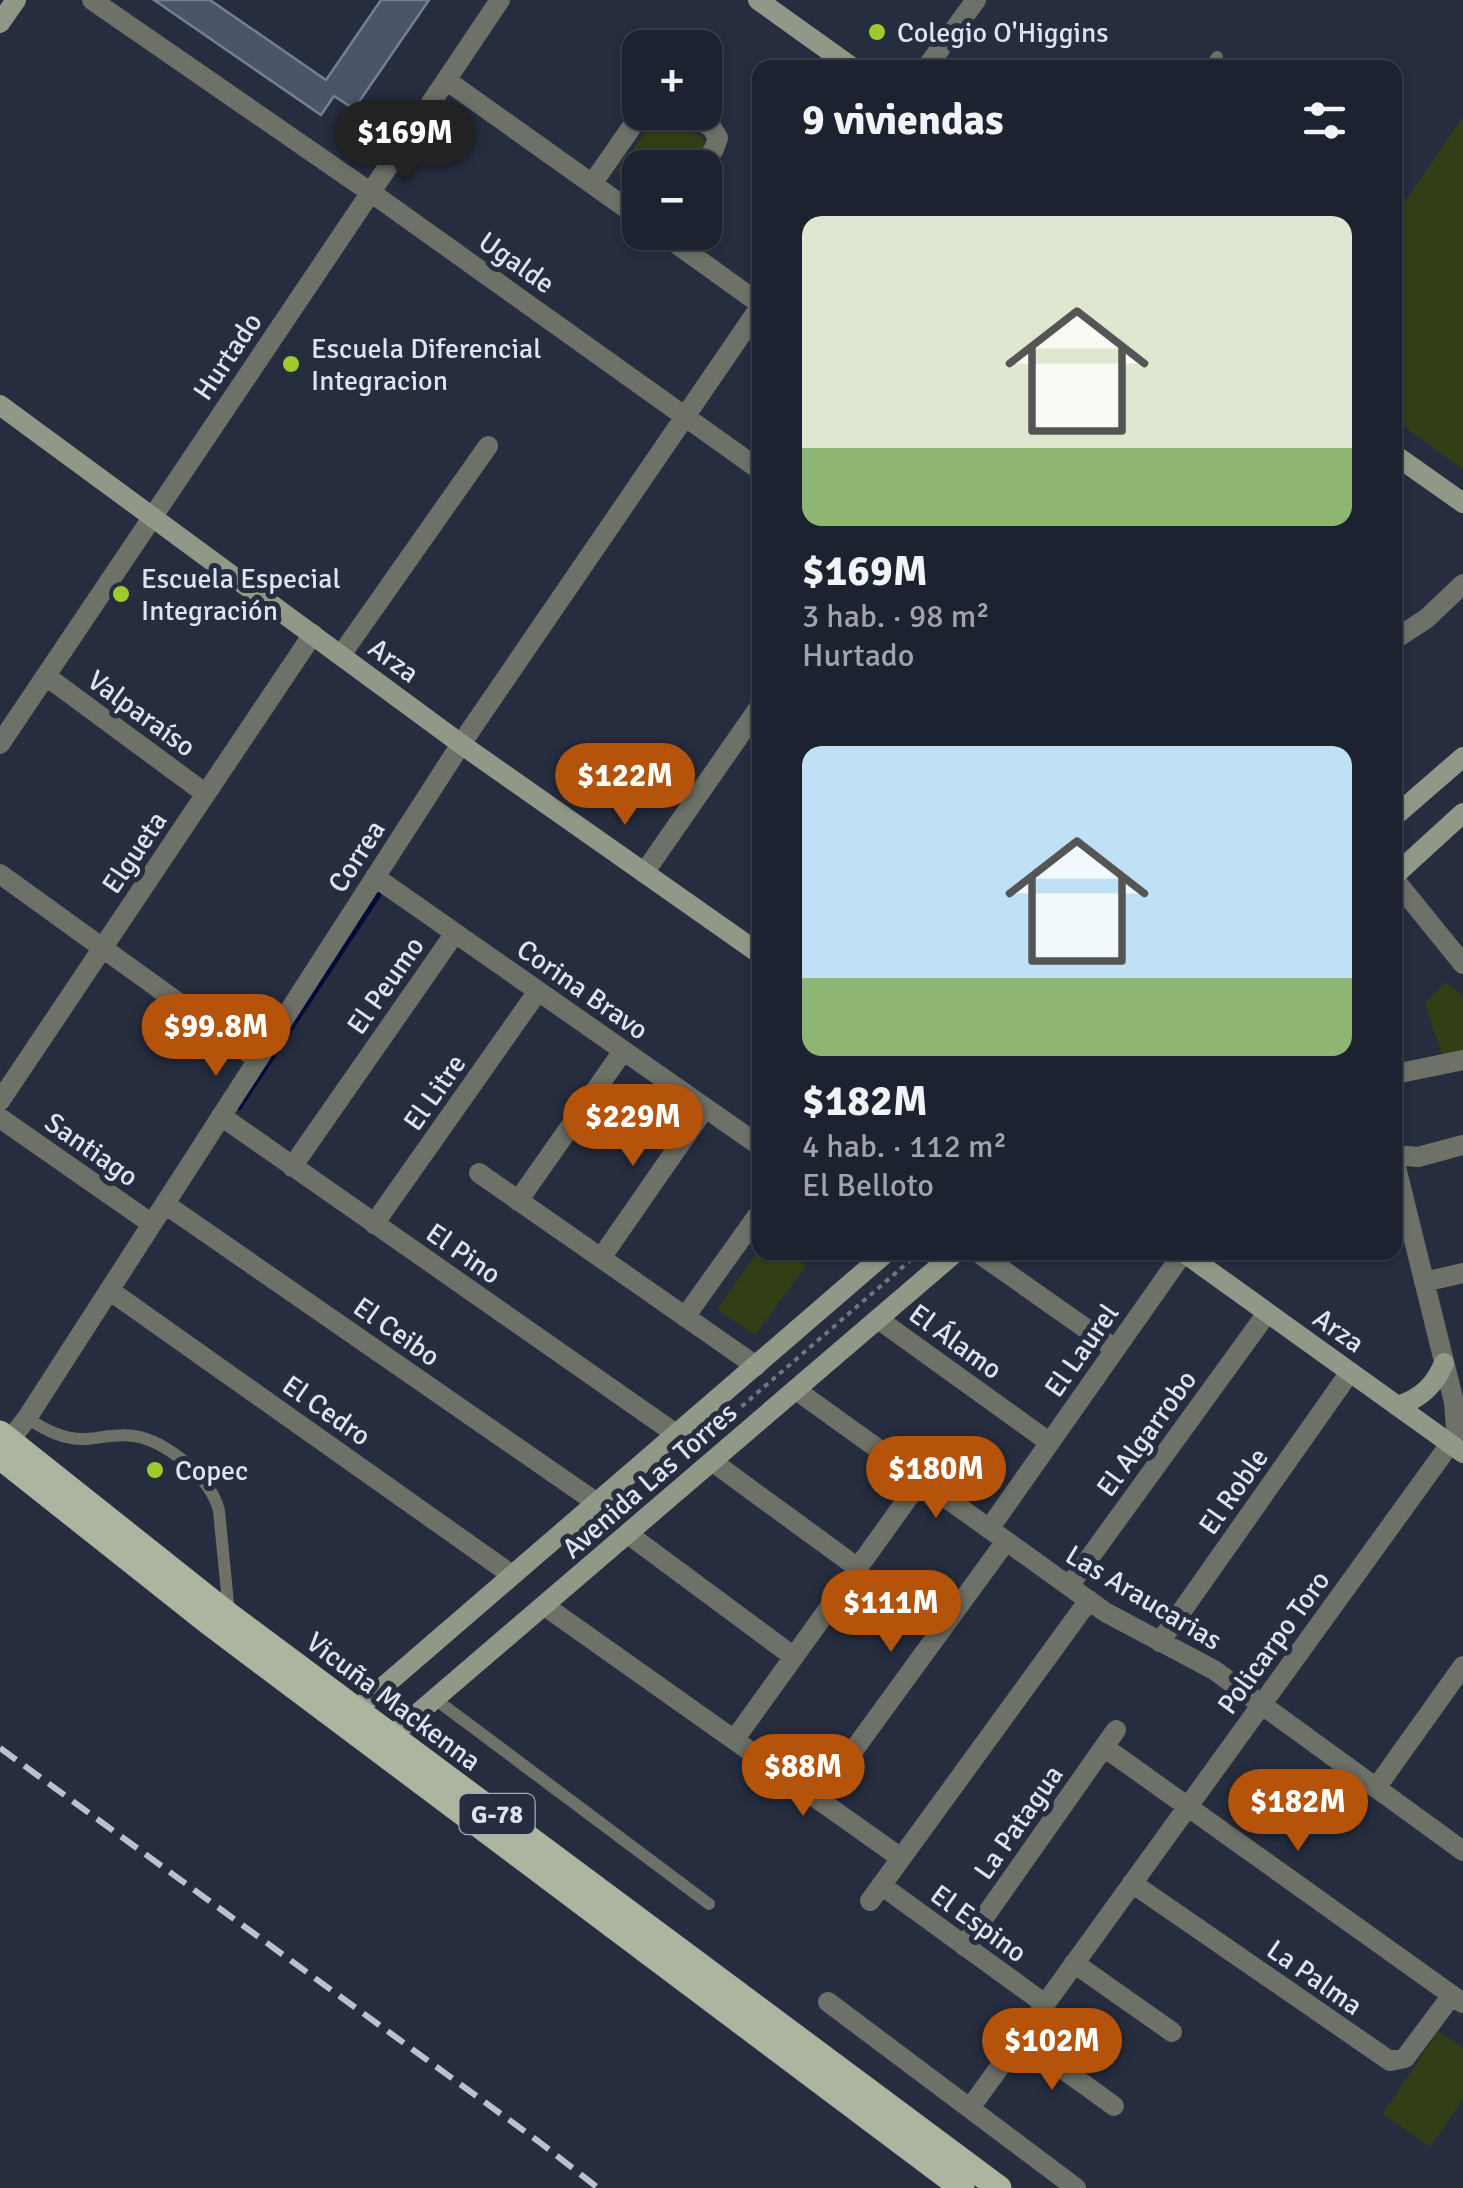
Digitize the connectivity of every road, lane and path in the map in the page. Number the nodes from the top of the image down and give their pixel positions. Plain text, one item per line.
1 (16, 0) edge
2 (92, 0) edge
3 (500, 0) edge
4 (758, 0) edge
5 (976, 0) edge
6 (0, 23) edge
7 (843, 60) edge
8 (932, 60) edge
9 (446, 80) junction
10 (630, 130) edge
11 (592, 184) junction
12 (371, 192) junction
13 (622, 205) edge
14 (685, 250) edge
15 (752, 299) edge
16 (752, 317) edge
17 (0, 406) edge
18 (686, 415) junction
19 (488, 446) dead end
20 (1402, 460) edge
21 (752, 464) edge
22 (1463, 503) edge
23 (153, 516) junction
24 (1463, 584) edge
25 (313, 634) junction
26 (1402, 634) edge
27 (341, 655) junction
28 (46, 676) junction
29 (752, 718) edge
30 (0, 744) edge
31 (461, 744) junction
32 (1463, 758) edge
33 (206, 794) junction
34 (1402, 810) edge
35 (1463, 812) edge
36 (1402, 870) edge
37 (644, 873) junction
38 (0, 874) edge
39 (375, 878) junction
40 (1402, 886) edge
41 (454, 933) junction
42 (102, 948) junction
43 (752, 948) edge
44 (1463, 964) edge
45 (538, 991) junction
46 (623, 1051) junction
47 (258, 1060) junction
48 (1463, 1060) edge
49 (1402, 1073) edge
50 (0, 1101) edge
51 (706, 1108) junction
52 (221, 1116) junction
53 (0, 1118) edge
54 (752, 1140) edge
55 (1463, 1145) edge
56 (1402, 1158) edge
57 (292, 1167) junction
58 (479, 1173) dead end
59 (1402, 1189) edge
60 (518, 1200) junction
61 (165, 1204) junction
62 (752, 1223) edge
63 (152, 1224) junction
64 (374, 1224) junction
65 (602, 1258) junction
66 (879, 1260) edge
67 (947, 1260) edge
68 (988, 1260) edge
69 (1178, 1260) edge
70 (1209, 1260) edge
71 (1463, 1273) edge
72 (1424, 1282) junction
73 (109, 1290) junction
74 (1267, 1313) junction
75 (686, 1317) junction
76 (878, 1320) junction
77 (1115, 1349) junction
78 (1444, 1362) junction
79 (756, 1366) junction
80 (1350, 1372) junction
81 (796, 1390) junction
82 (1397, 1406) junction
83 (27, 1418) junction
84 (676, 1434) junction
85 (1049, 1442) junction
86 (3, 1444) edge
87 (1457, 1448) edge
88 (713, 1462) junction
89 (922, 1480) junction
90 (597, 1503) junction
91 (628, 1534) junction
92 (997, 1535) junction
93 (858, 1568) junction
94 (512, 1575) junction
95 (1068, 1586) junction
96 (1089, 1600) junction
97 (545, 1606) junction
98 (229, 1615) junction
99 (1160, 1642) junction
100 (794, 1657) junction
101 (1463, 1666) edge
102 (435, 1699) junction
103 (1261, 1705) junction
104 (349, 1716) junction
105 (734, 1740) junction
106 (384, 1742) junction
107 (1376, 1788) junction
108 (818, 1799) junction
109 (1188, 1806) junction
110 (1463, 1851) edge
111 (902, 1858) junction
112 (1132, 1883) junction
113 (709, 1904) dead end
114 (964, 1946) junction
115 (1074, 1963) junction
116 (1458, 1999) edge
117 (828, 2002) dead end
118 (1044, 2004) junction
119 (1172, 2032) dead end
120 (1020, 2038) junction
121 (1114, 2106) dead end
122 (970, 2108) junction
123 (962, 2188) edge
124 (999, 2188) edge
125 (1076, 2188) edge

1 - 6 main road
2 - 12 street, Ugalde
3 - 9 street, Hurtado
4 - 7 main road
5 - 8 street
9 - 11 street
9 - 12 street, Hurtado
10 - 11 street
11 - 13 street
12 - 18 street, Ugalde
12 - 23 street, Hurtado
14 - 15 street
16 - 18 street, Correa
17 - 23 main road, Arza
18 - 21 street, Ugalde
18 - 31 street, Correa
19 - 27 street
20 - 22 main road
23 - 25 main road, Arza
23 - 28 street, Hurtado
24 - 26 street
25 - 27 main road, Arza
25 - 33 street, Elgueta
27 - 31 main road, Arza
28 - 30 street, Hurtado
28 - 33 street, Valparaíso
29 - 37 street
31 - 37 main road, Arza
31 - 39 street, Correa
32 - 34 main road
33 - 42 street, Elgueta
35 - 36 main road
37 - 43 main road, Arza
38 - 42 street
39 - 41 street, Corina Bravo
39 - 47 street, Correa
40 - 44 street
41 - 45 street, Corina Bravo
41 - 57 street, El Peumo
42 - 47 street
42 - 50 street, Elgueta
45 - 46 street, Corina Bravo
45 - 64 street, El Litre
46 - 51 street, Corina Bravo
46 - 60 street
47 - 52 street, Correa
48 - 49 street
51 - 54 street, Corina Bravo
51 - 65 street
52 - 57 street, El Pino
52 - 61 street, Correa
53 - 63 street, Santiago
55 - 56 street
57 - 64 street, El Pino
58 - 60 street
59 - 72 street
60 - 65 street
61 - 63 street, Correa
61 - 90 street, El Ceibo
62 - 75 street
63 - 73 street, Correa
64 - 84 street, El Pino
65 - 75 street
66 - 79 main road, Avenida Las Torres
67 - 76 main road, Avenida Las Torres
68 - 77 street
69 - 77 street, El Laurel
70 - 74 main road, Arza
71 - 72 street
72 - 78 street
73 - 83 street, Correa
73 - 94 street, El Cedro
74 - 80 main road, Arza
74 - 95 street, El Algarrobo
75 - 79 street
76 - 81 main road, Avenida Las Torres
76 - 85 street, El Álamo
77 - 85 street, El Laurel
78 - 82 main road
78 - 87 street
79 - 84 main road, Avenida Las Torres
80 - 82 main road, Arza
80 - 99 street, El Roble
81 - 88 main road, Avenida Las Torres
81 - 89 street, Las Araucarias
82 - 87 main road, Arza
83 - 86 street, Correa
83 - 98 lane
84 - 90 main road, Avenida Las Torres
85 - 92 street, El Laurel
86 - 98 main road, Vicuña Mackenna / G-78
86 - 104 main road, Vicuña Mackenna / G-78
87 - 103 street, Policarpo Toro
88 - 91 main road, Avenida Las Torres
88 - 93 street
89 - 92 street, Las Araucarias
89 - 93 street
90 - 94 main road, Avenida Las Torres
91 - 97 main road, Avenida Las Torres
91 - 100 street
92 - 95 street, Las Araucarias
92 - 108 street, El Laurel
93 - 100 street
94 - 104 main road, Avenida Las Torres
95 - 96 street, Las Araucarias
96 - 99 street, Las Araucarias
96 - 111 street
97 - 102 main road, Avenida Las Torres
97 - 105 street
98 - 104 main road, Vicuña Mackenna / G-78
99 - 103 street, Las Araucarias
100 - 105 street
101 - 107 street
102 - 106 main road, Avenida Las Torres
102 - 113 lane
103 - 107 street, Las Araucarias
103 - 109 street, Policarpo Toro
104 - 106 main road, Vicuña Mackenna / G-78
105 - 108 street
106 - 123 main road, Vicuña Mackenna / G-78
106 - 124 main road, Vicuña Mackenna / G-78
107 - 110 street, Las Araucarias
108 - 111 street
109 - 112 street, Policarpo Toro
109 - 114 street, La Patagua
109 - 116 street
111 - 114 street, El Espino
112 - 115 street, Policarpo Toro
112 - 116 street, La Palma
114 - 118 street, El Espino
115 - 118 street, Policarpo Toro
115 - 119 street
117 - 122 street
118 - 120 street, Policarpo Toro
120 - 121 street
120 - 122 street, Policarpo Toro
122 - 125 street

